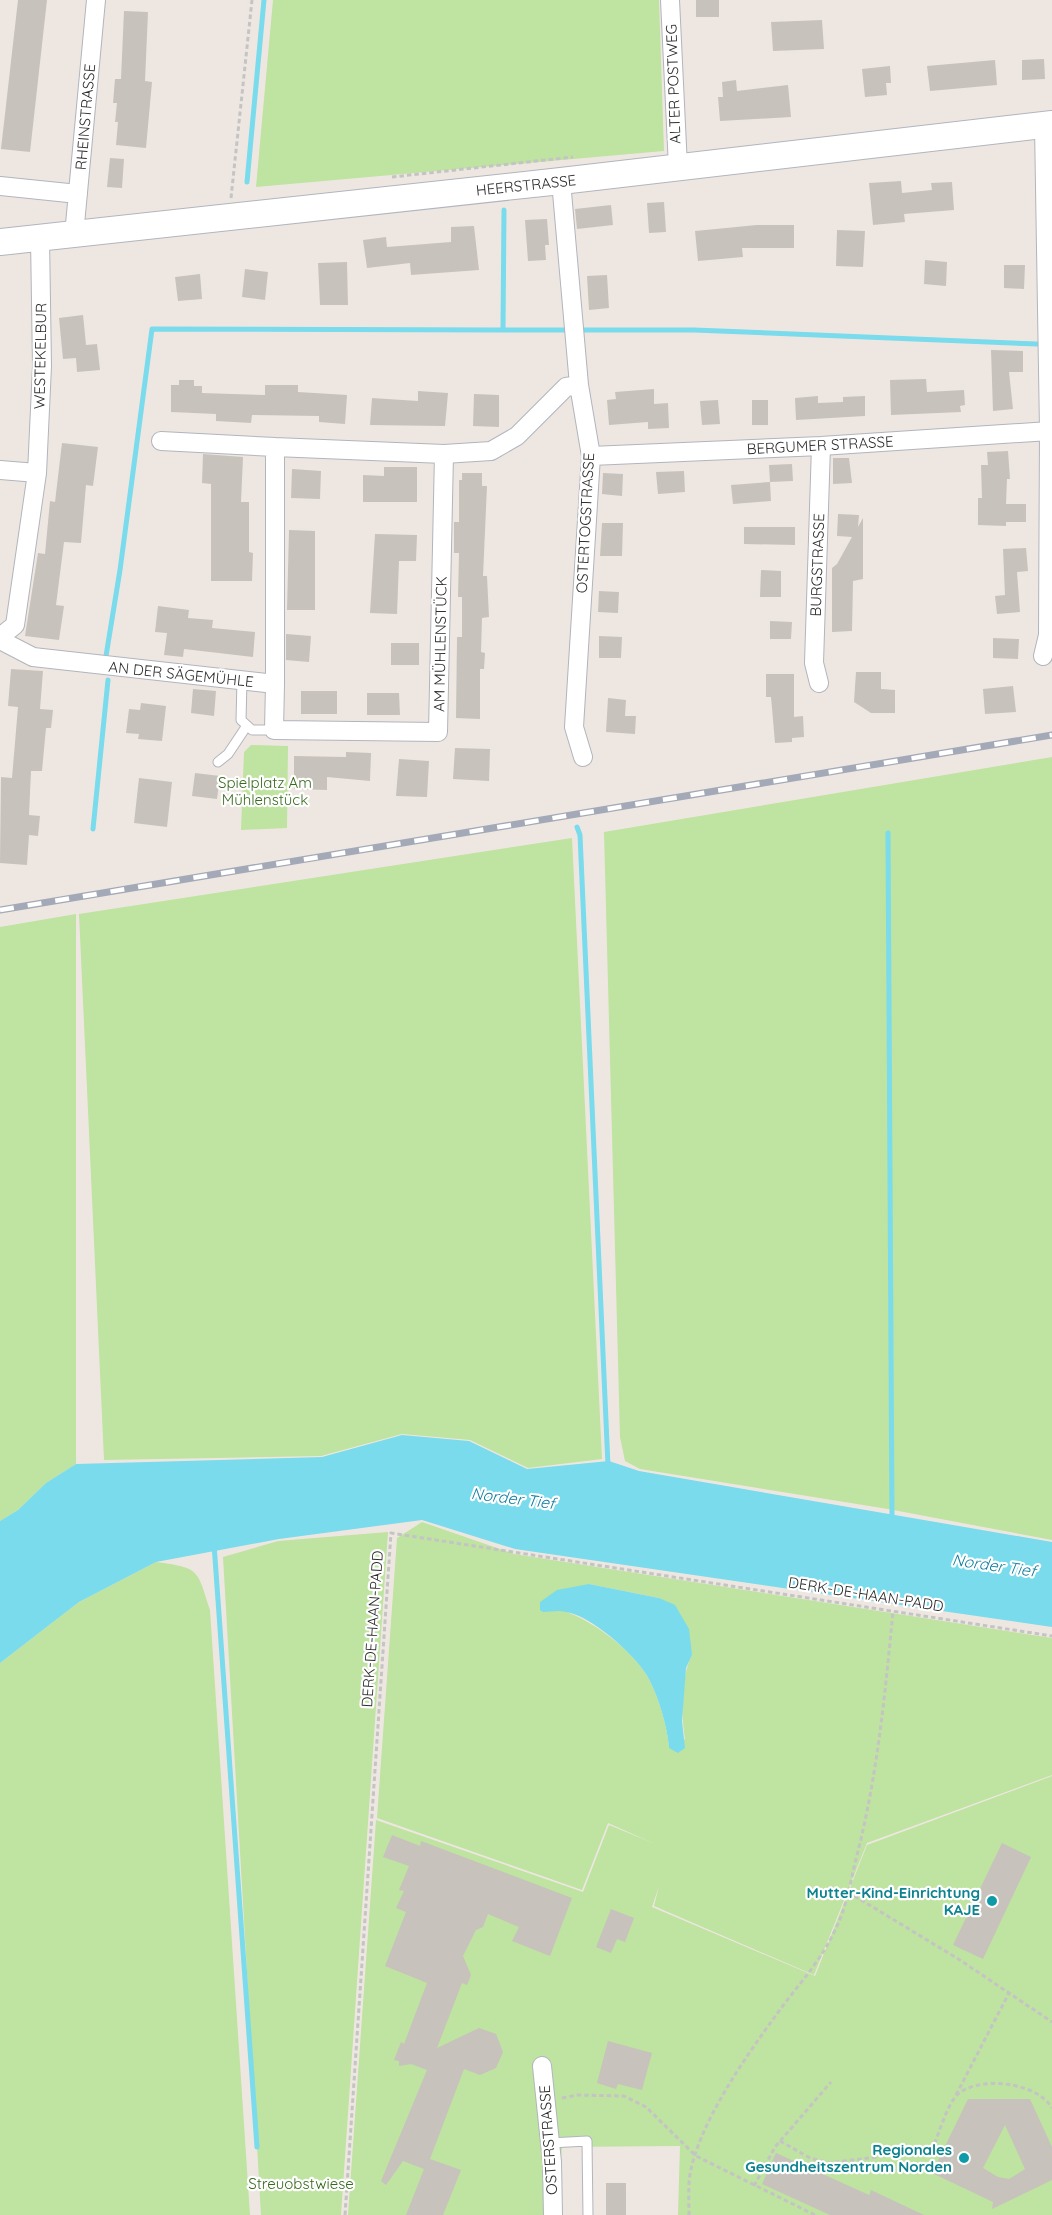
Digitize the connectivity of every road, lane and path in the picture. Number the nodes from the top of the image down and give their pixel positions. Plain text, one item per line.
1 (96, 0) edge
2 (252, 0) edge
3 (670, 0) edge
4 (1048, 124) edge
5 (678, 167) junction
6 (561, 181) junction
7 (0, 186) edge
8 (78, 194) junction
9 (229, 218) junction
10 (74, 235) junction
11 (40, 238) junction
12 (0, 242) edge
13 (579, 385) junction
14 (1049, 431) junction
15 (160, 441) dead end
16 (821, 446) junction
17 (275, 447) junction
18 (444, 454) junction
19 (591, 456) junction
20 (0, 470) edge
21 (37, 473) junction
22 (0, 638) edge
23 (1043, 657) dead end
24 (242, 681) junction
25 (819, 683) dead end
26 (274, 684) junction
27 (246, 727) junction
28 (274, 730) junction
29 (583, 757) dead end
30 (218, 762) dead end
31 (893, 1610) junction
32 (1052, 1636) edge
33 (848, 1892) junction
34 (1009, 1993) junction
35 (1052, 2022) edge
36 (542, 2066) dead end
37 (831, 2082) dead end
38 (956, 2096) junction
39 (546, 2100) junction
40 (1052, 2108) edge
41 (780, 2141) junction
42 (550, 2143) junction
43 (696, 2156) junction
44 (754, 2186) junction
45 (345, 2215) edge
46 (553, 2215) edge
47 (588, 2215) edge
48 (689, 2215) edge
49 (815, 2215) edge

1 - 8 street, RHEINSTRASSE
2 - 9 path
3 - 5 street, ALTER POSTWEG
4 - 5 street, HEERSTRASSE
4 - 14 street
5 - 6 street, HEERSTRASSE
6 - 9 street, HEERSTRASSE
6 - 13 street, OSTERTOGSTRASSE
7 - 8 street
8 - 10 street, RHEINSTRASSE
9 - 10 street, HEERSTRASSE
10 - 11 street, HEERSTRASSE
11 - 12 street, HEERSTRASSE
11 - 21 street, WESTEKELBUR
13 - 18 street
13 - 19 street, OSTERTOGSTRASSE
14 - 16 street, BERGUMER STRASSE
14 - 23 street
15 - 17 street
16 - 19 street, BERGUMER STRASSE
16 - 25 street, BURGSTRASSE
17 - 18 street
17 - 26 street, AN DER SÄGEMÜHLE
18 - 28 street, AM MÜHLENSTÜCK
19 - 29 street, OSTERTOGSTRASSE
20 - 21 street
21 - 22 street, WESTEKELBUR
22 - 24 street, AN DER SÄGEMÜHLE
24 - 26 street, AN DER SÄGEMÜHLE
24 - 27 lane
26 - 28 street
27 - 28 lane
27 - 30 lane
31 - 32 path, DERK-DE-HAAN-PADD
31 - 33 path
31 - 45 path, DERK-DE-HAAN-PADD
33 - 34 path
33 - 43 path
34 - 35 path
34 - 38 path
36 - 39 street, OSTERSTRASSE
37 - 41 path
38 - 40 path
38 - 41 path
39 - 42 street, OSTERSTRASSE
39 - 43 path
41 - 44 path
42 - 46 street, OSTERSTRASSE
42 - 47 lane
43 - 44 path
43 - 48 path
44 - 49 path

